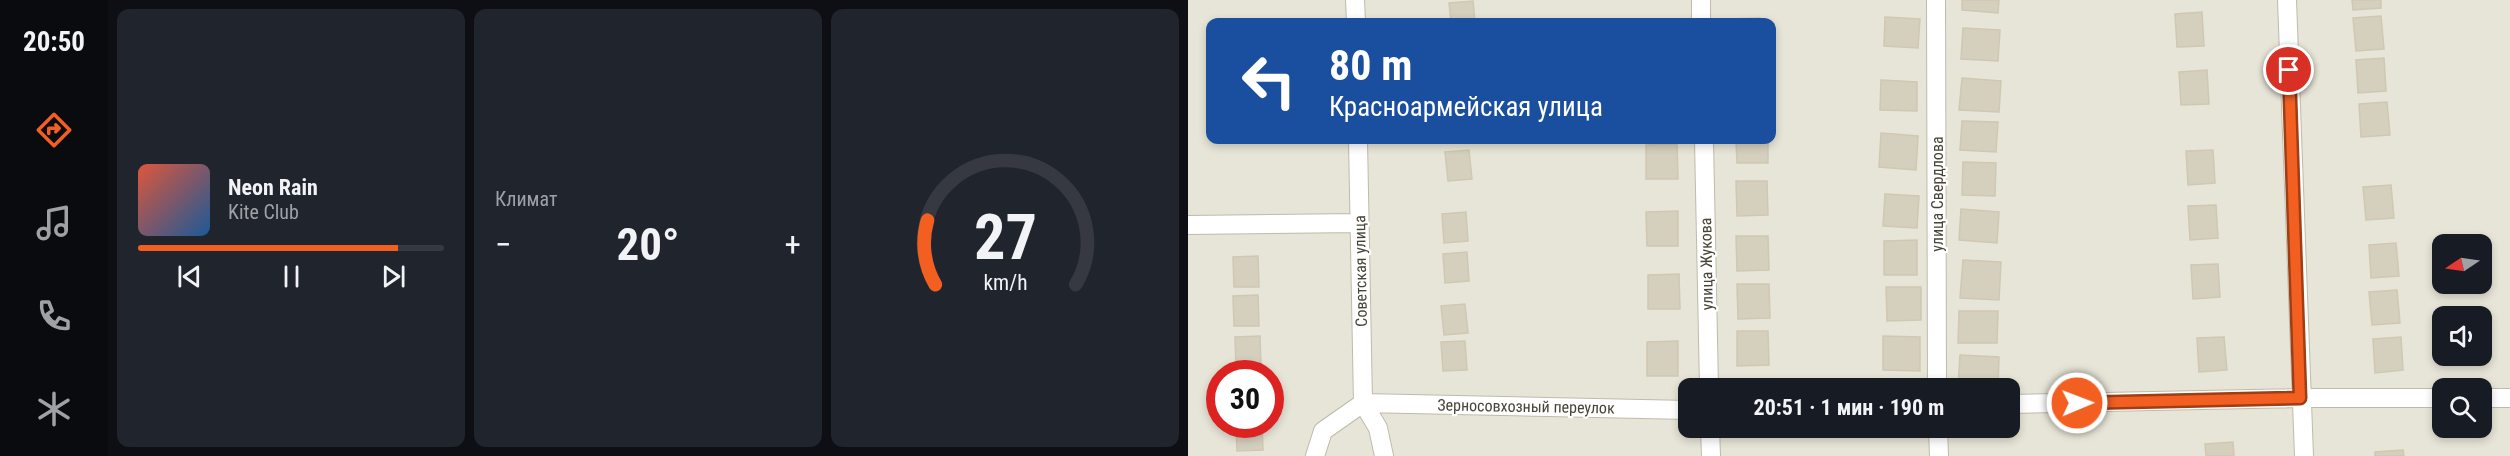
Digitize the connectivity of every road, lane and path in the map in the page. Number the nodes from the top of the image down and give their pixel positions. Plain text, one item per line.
1 (1355, 0) edge
2 (1701, 0) edge
3 (1936, 0) edge
4 (2287, 0) edge
5 (1356, 18) edge
6 (1701, 18) edge
7 (1358, 144) edge
8 (1704, 144) edge
9 (1359, 223) junction
10 (1188, 225) edge
11 (1709, 378) edge
12 (1937, 378) edge
13 (2300, 398) junction
14 (2432, 398) edge
15 (2492, 398) edge
16 (2510, 398) edge
17 (1363, 403) junction
18 (2020, 404) edge
19 (1678, 410) edge
20 (1710, 438) edge
21 (1938, 438) edge
22 (1316, 456) edge
23 (1384, 456) edge
24 (1711, 456) edge
25 (1939, 456) edge
26 (2304, 456) edge

1 - 5 street
2 - 6 street
3 - 12 street, улица Свердлова
4 - 13 street
7 - 9 street, Советская улица
8 - 11 street, улица Жукова
9 - 10 street
9 - 17 street, Советская улица
13 - 14 street
13 - 18 street
13 - 26 street
15 - 16 street
17 - 19 street, Зерносовхозный переулок
17 - 22 street
17 - 23 street, Советская улица
20 - 24 street
21 - 25 street

